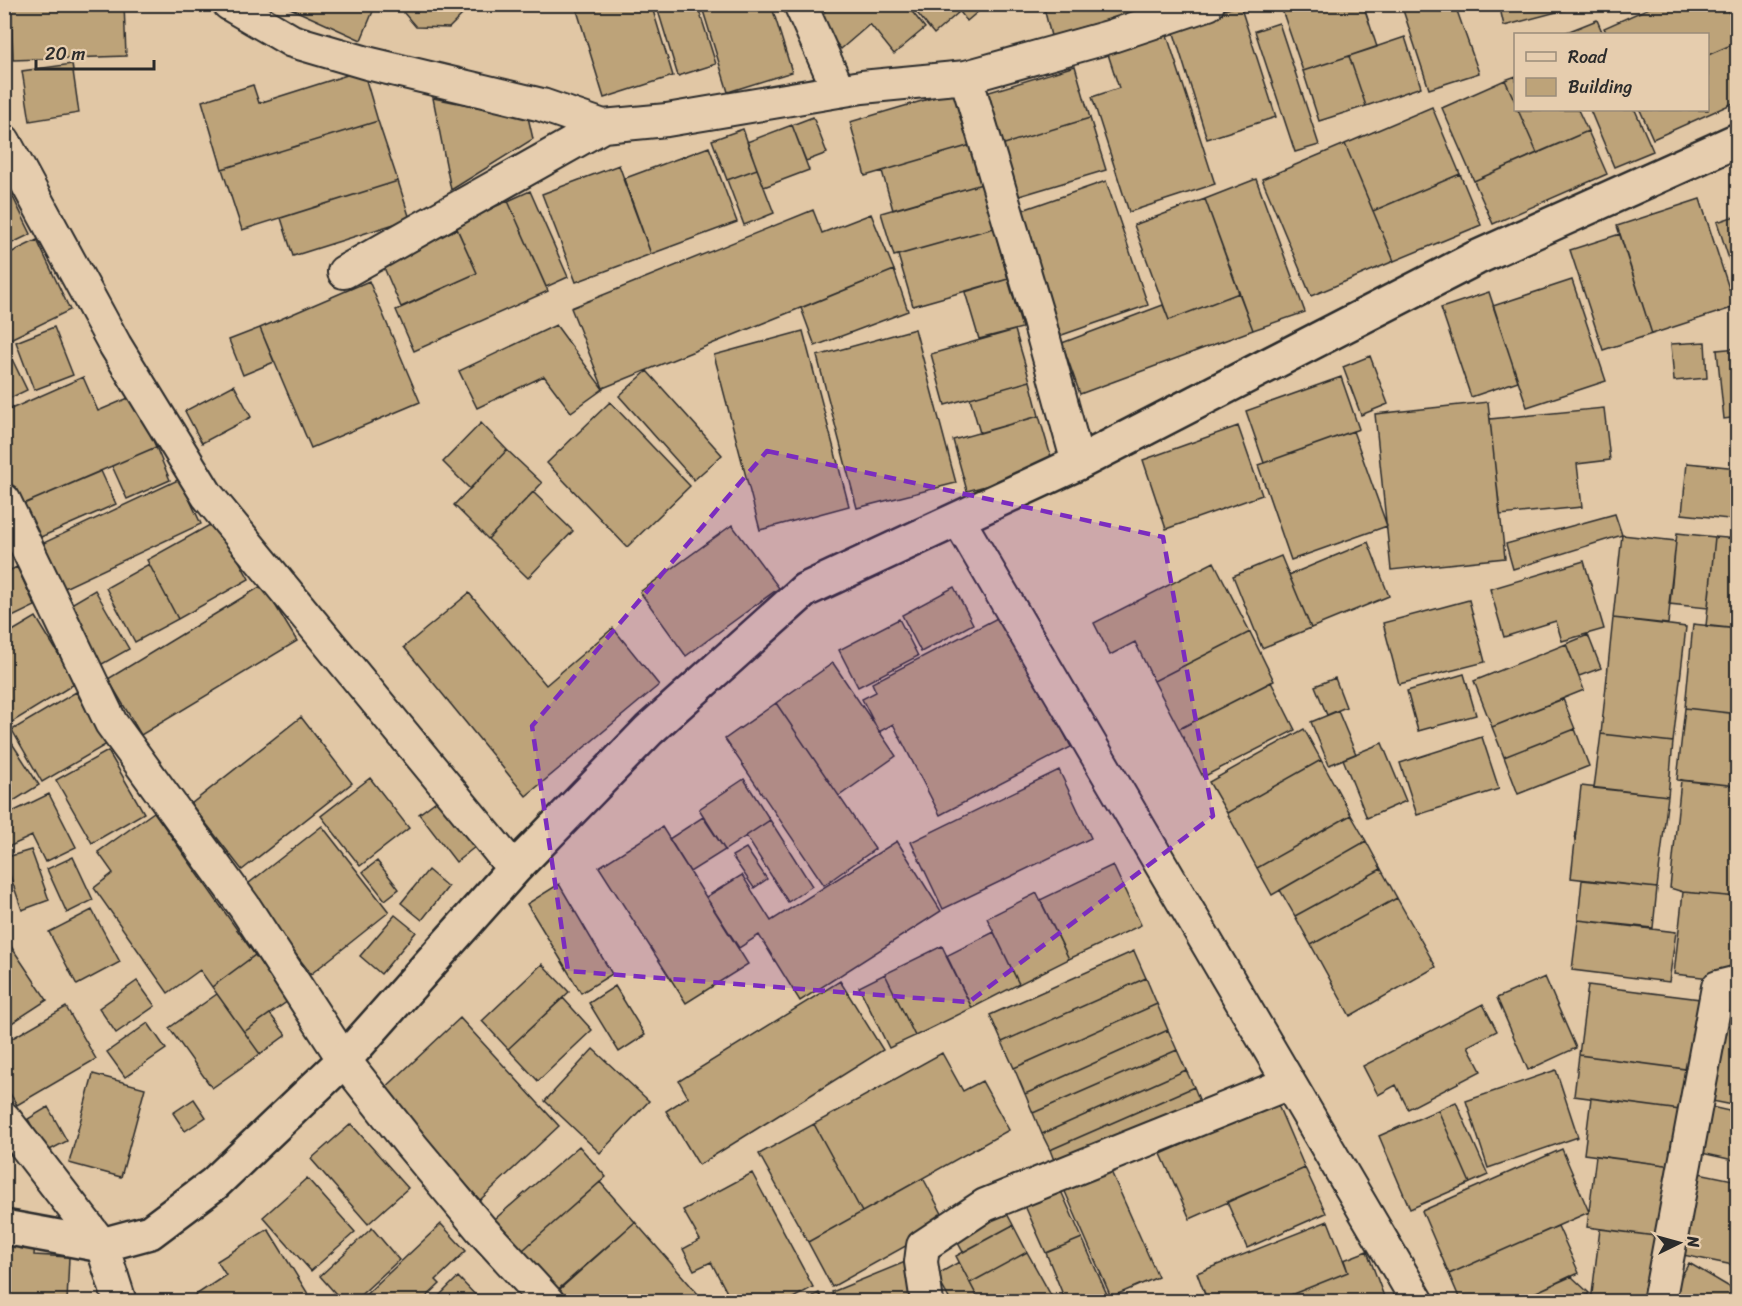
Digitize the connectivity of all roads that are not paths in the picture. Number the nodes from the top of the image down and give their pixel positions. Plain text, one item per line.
1 (230, 4) edge
2 (800, 4) edge
3 (1208, 4) edge
4 (966, 77) junction
5 (839, 92) junction
6 (603, 126) junction
7 (1737, 140) edge
8 (4, 141) edge
9 (344, 272) dead end
10 (1078, 463) junction
11 (4, 500) edge
12 (958, 519) junction
13 (514, 870) junction
14 (1737, 982) edge
15 (344, 1060) junction
16 (1289, 1083) junction
17 (4, 1118) edge
18 (4, 1227) edge
19 (102, 1245) junction
20 (120, 1302) edge
21 (548, 1302) edge
22 (927, 1302) edge
23 (1418, 1302) edge
24 (1659, 1302) edge

1 - 6 street
2 - 5 street
3 - 4 street
4 - 5 street
4 - 10 street
5 - 6 street
6 - 9 street
7 - 10 street
8 - 13 street
10 - 12 street
11 - 15 street
12 - 13 street
12 - 16 street
13 - 15 street
14 - 24 street
15 - 19 street
15 - 21 street
16 - 22 street
16 - 23 street
17 - 19 street
18 - 19 street
19 - 20 street

